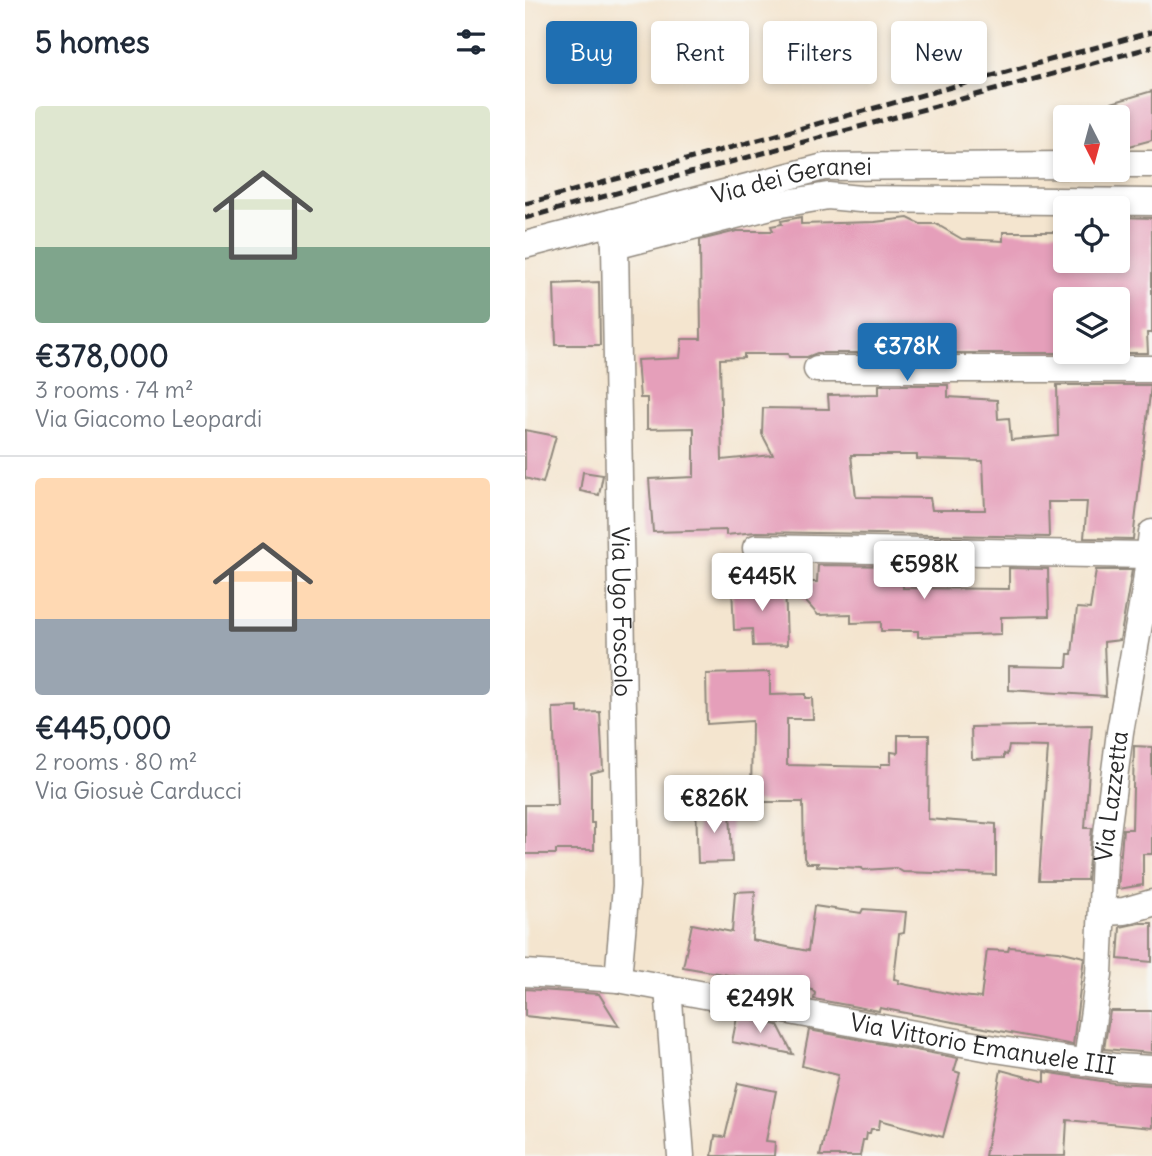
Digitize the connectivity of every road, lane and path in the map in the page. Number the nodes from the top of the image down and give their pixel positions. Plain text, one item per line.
1 (1131, 164) edge
2 (1152, 164) edge
3 (1053, 165) edge
4 (767, 194) junction
5 (1152, 202) edge
6 (614, 234) junction
7 (525, 245) edge
8 (817, 369) dead end
9 (1152, 369) edge
10 (1151, 544) edge
11 (756, 548) dead end
12 (1152, 903) edge
13 (1103, 912) junction
14 (525, 973) edge
15 (618, 979) junction
16 (668, 988) junction
17 (1087, 1061) junction
18 (1152, 1069) edge
19 (681, 1156) edge

1 - 2 street
3 - 4 street, Via dei Geranei
4 - 5 street
4 - 6 street
6 - 7 street
6 - 15 street, Via Ugo Foscolo
8 - 9 street
10 - 11 street
10 - 13 street, Via Lazzetta
12 - 13 street
13 - 17 street, Via Lazzetta
14 - 15 street, Via Vittorio Emanuele III
15 - 16 street, Via Vittorio Emanuele III
16 - 17 street, Via Vittorio Emanuele III
16 - 19 street
17 - 18 street, Via Vittorio Emanuele III

